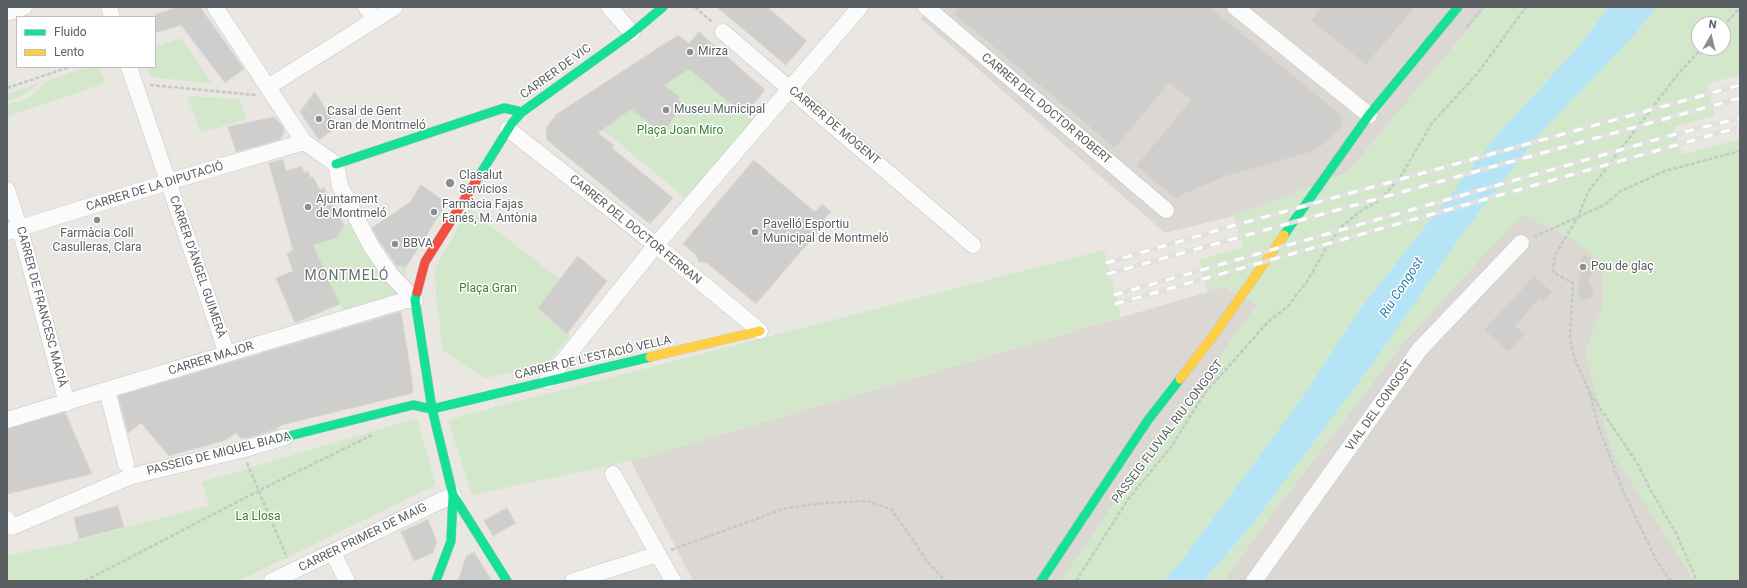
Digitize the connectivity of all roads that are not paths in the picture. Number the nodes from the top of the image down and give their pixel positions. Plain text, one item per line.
1 (24, 7) edge
2 (215, 7) edge
3 (395, 7) edge
4 (609, 7) edge
5 (663, 7) edge
6 (860, 7) edge
7 (1235, 7) edge
8 (1458, 7) edge
9 (934, 10) edge
10 (7, 13) edge
11 (370, 14) edge
12 (723, 32) road end
13 (632, 33) junction
14 (129, 68) edge
15 (268, 87) junction
16 (790, 89) junction
17 (522, 112) junction
18 (1370, 115) junction
19 (508, 129) junction
20 (304, 142) junction
21 (336, 164) junction
22 (168, 182) junction
23 (7, 190) edge
24 (1166, 210) dead end
25 (14, 230) edge
26 (1521, 243) road end
27 (973, 245) dead end
28 (656, 246) junction
29 (415, 300) junction
30 (760, 331) joint
31 (227, 354) junction
32 (547, 381) junction
33 (107, 390) junction
34 (67, 402) junction
35 (432, 409) junction
36 (7, 420) edge
37 (285, 437) joint
38 (129, 470) junction
39 (613, 474) dead end
40 (453, 495) junction
41 (10, 523) edge
42 (477, 535) junction
43 (451, 541) junction
44 (333, 554) junction
45 (658, 554) junction
46 (272, 581) edge
47 (347, 581) edge
48 (436, 581) edge
49 (507, 581) edge
50 (573, 581) edge
51 (673, 581) edge
52 (1041, 581) edge
53 (1254, 581) edge

1 - 10 street
2 - 15 street
3 - 11 street
4 - 13 street
5 - 13 street, CARRER DE VIC
6 - 16 street
7 - 18 street
8 - 18 street
9 - 24 street, CARRER DEL DOCTOR ROBERT
11 - 15 street
12 - 16 street, CARRER DE MOGENT
13 - 17 street, CARRER DE VIC
14 - 22 street, CARRER D'ÀNGEL GUIMERÀ
15 - 20 street
16 - 27 street, CARRER DE MOGENT
16 - 28 street
17 - 19 street
17 - 21 street, CARRER DE VIC
18 - 52 street
19 - 28 street, CARRER DEL DOCTOR FERRAN
19 - 29 street
20 - 21 street
20 - 22 street, CARRER DE LA DIPUTACIÓ
21 - 29 street
22 - 25 street, CARRER DE LA DIPUTACIÓ
22 - 31 street, CARRER D'ÀNGEL GUIMERÀ
23 - 25 street, CARRER DE FRANCESC MACIÀ
25 - 34 street, CARRER DE FRANCESC MACIÀ
26 - 53 street, VIAL DEL CONGOST
28 - 30 street, CARRER DEL DOCTOR FERRAN
28 - 32 street
29 - 31 street, CARRER MAJOR
29 - 35 street
30 - 32 street, CARRER DE L'ESTACIÓ VELLA
31 - 33 street, CARRER MAJOR
32 - 35 street, CARRER DE L'ESTACIÓ VELLA
33 - 34 street, CARRER MAJOR
33 - 38 street
34 - 36 street, CARRER MAJOR
35 - 37 street, PASSEIG DE MIQUEL BIADA
35 - 40 street
37 - 38 street, PASSEIG DE MIQUEL BIADA
38 - 41 street, PASSEIG DE MIQUEL BIADA
39 - 45 street
40 - 42 street
40 - 43 street
40 - 44 street, CARRER PRIMER DE MAIG
42 - 43 street
42 - 49 street
43 - 48 street
44 - 46 street, CARRER PRIMER DE MAIG
44 - 47 street
45 - 50 street
45 - 51 street

